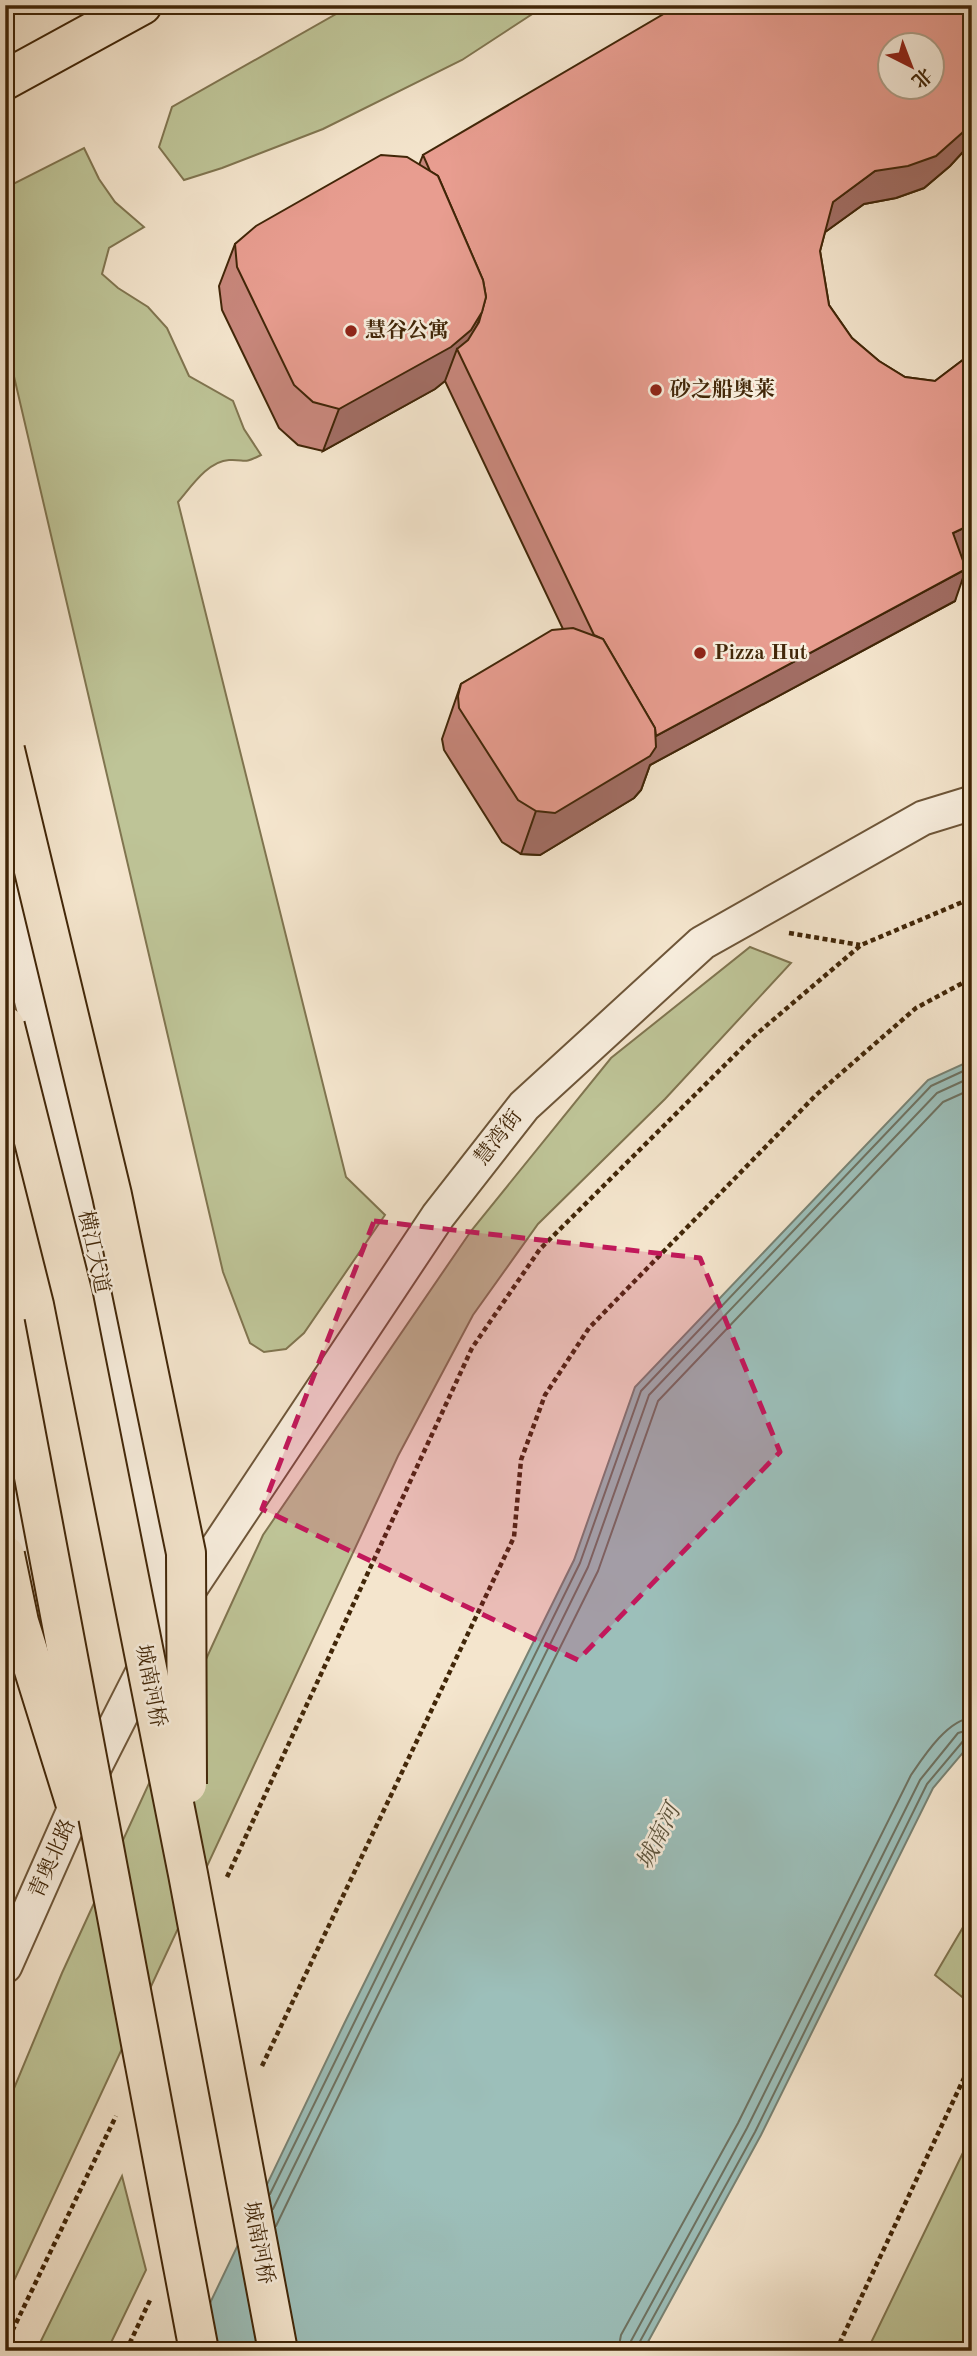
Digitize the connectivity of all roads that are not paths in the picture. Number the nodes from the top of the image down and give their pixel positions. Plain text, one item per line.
1 (142, 5) edge
2 (5, 80) edge
3 (5, 750) edge
4 (972, 803) edge
5 (5, 886) edge
6 (5, 1026) edge
7 (5, 1323) edge
8 (5, 1450) edge
9 (5, 1555) edge
10 (168, 1622) junction
11 (83, 1790) junction
12 (188, 1874) junction
13 (5, 1966) edge
14 (131, 1985) junction
15 (199, 2351) edge
16 (278, 2351) edge

1 - 2 main road
3 - 12 main road, bridge
4 - 10 street, 慧湾街
5 - 10 street, 横江大道
6 - 12 main road, 城南河桥, bridge
7 - 14 main road, bridge
8 - 11 street
9 - 14 main road, bridge
10 - 11 street, 慧湾街
11 - 13 street, 青奥北路
12 - 16 main road, 城南河桥, bridge
14 - 15 main road, bridge

